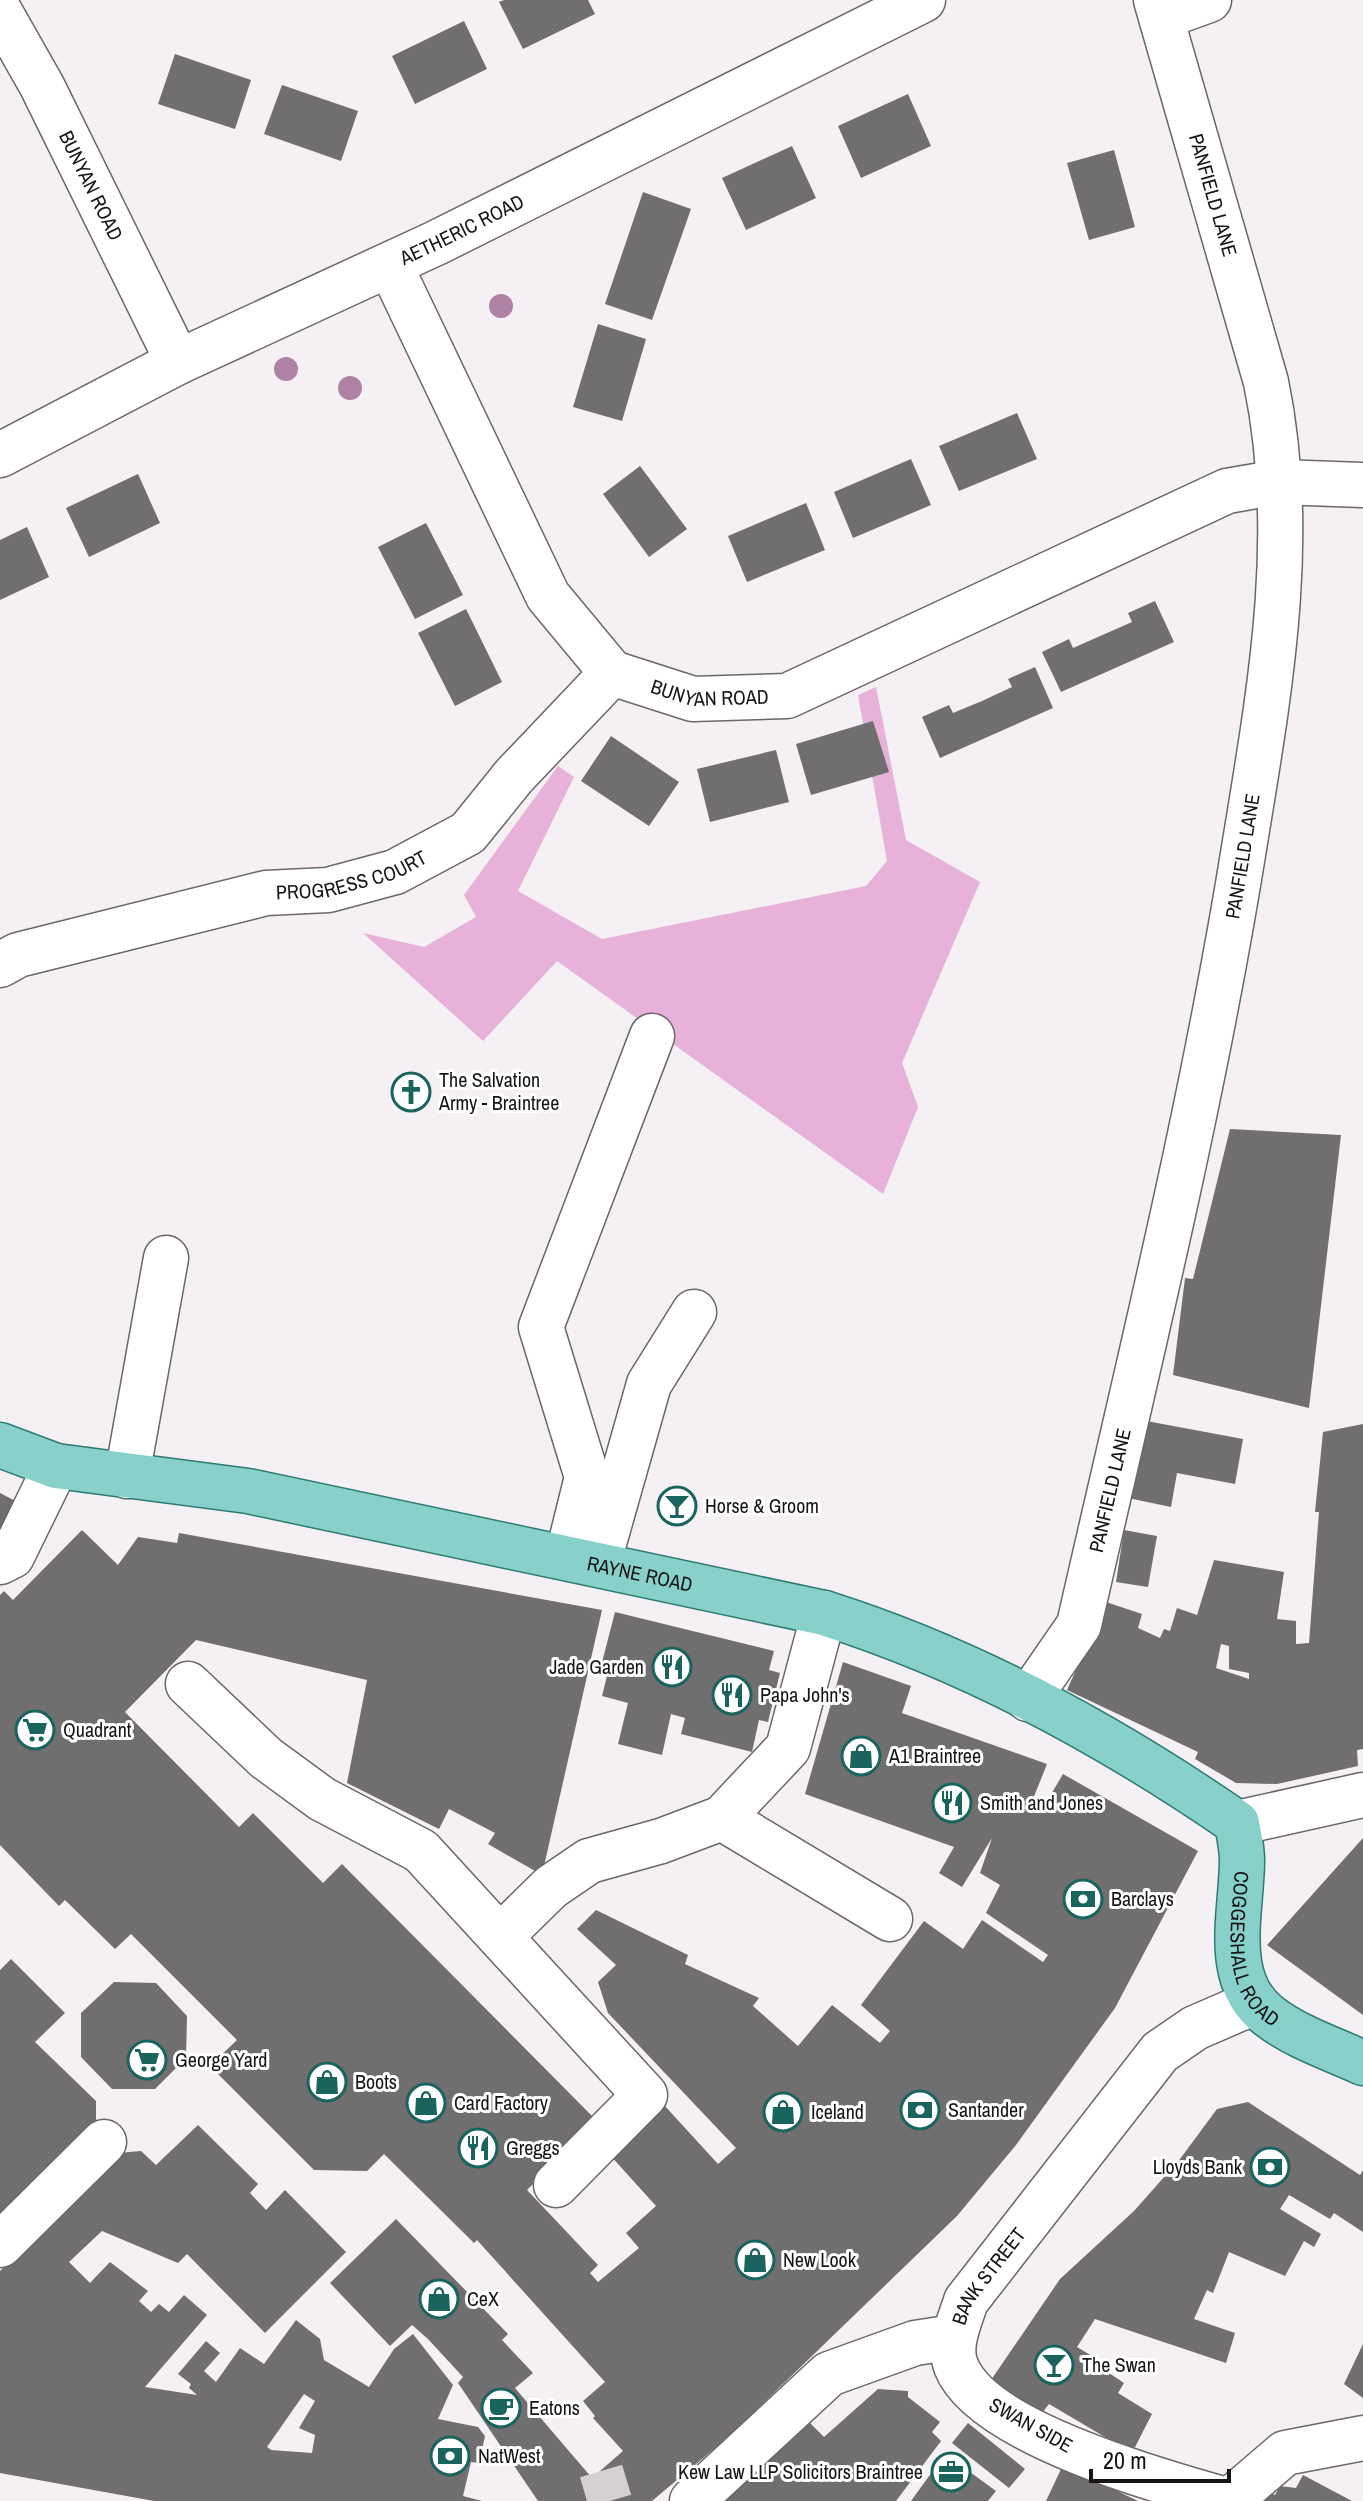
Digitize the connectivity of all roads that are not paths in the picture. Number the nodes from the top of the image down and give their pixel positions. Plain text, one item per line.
1 (923, 0) edge
2 (1209, 0) edge
3 (1159, 9) edge
4 (0, 12) edge
5 (390, 265) junction
6 (178, 362) junction
7 (0, 455) edge
8 (1279, 482) junction
9 (1363, 485) edge
10 (612, 673) junction
11 (6, 949) edge
12 (652, 1036) dead end
13 (166, 1258) dead end
14 (694, 1312) dead end
15 (0, 1445) edge
16 (56, 1466) junction
17 (127, 1476) junction
18 (582, 1561) junction
19 (0, 1562) edge
20 (824, 1613) junction
21 (188, 1684) dead end
22 (1028, 1699) junction
23 (1363, 1795) edge
24 (722, 1818) junction
25 (1237, 1823) junction
26 (890, 1919) dead end
27 (501, 1936) junction
28 (1255, 2002) junction
29 (1363, 2063) edge
30 (104, 2142) dead end
31 (556, 2185) dead end
32 (0, 2245) edge
33 (954, 2337) junction
34 (1363, 2438) edge
35 (692, 2501) edge
36 (1230, 2501) edge

1 - 5 street, AETHERIC ROAD
2 - 3 street
3 - 8 street, PANFIELD LANE
4 - 6 street, BUNYAN ROAD
5 - 6 street, AETHERIC ROAD
5 - 10 street
6 - 7 street, AETHERIC ROAD
8 - 9 street, BUNYAN ROAD
8 - 10 street, BUNYAN ROAD
8 - 22 street, PANFIELD LANE
10 - 11 street, PROGRESS COURT
12 - 18 street
13 - 17 street
14 - 18 street
15 - 16 main road, RAYNE ROAD
16 - 17 main road, RAYNE ROAD
16 - 19 street
17 - 18 main road, RAYNE ROAD
18 - 20 main road, RAYNE ROAD
20 - 22 main road, RAYNE ROAD
20 - 24 street
21 - 27 street
22 - 25 main road, RAYNE ROAD
23 - 25 street
24 - 26 street
24 - 27 street
25 - 28 main road, COGGESHALL ROAD
27 - 31 street
28 - 29 main road, COGGESHALL ROAD
28 - 33 street, BANK STREET
30 - 32 street
33 - 35 street, BANK STREET
33 - 36 street, SWAN SIDE
34 - 36 street, SWAN SIDE

